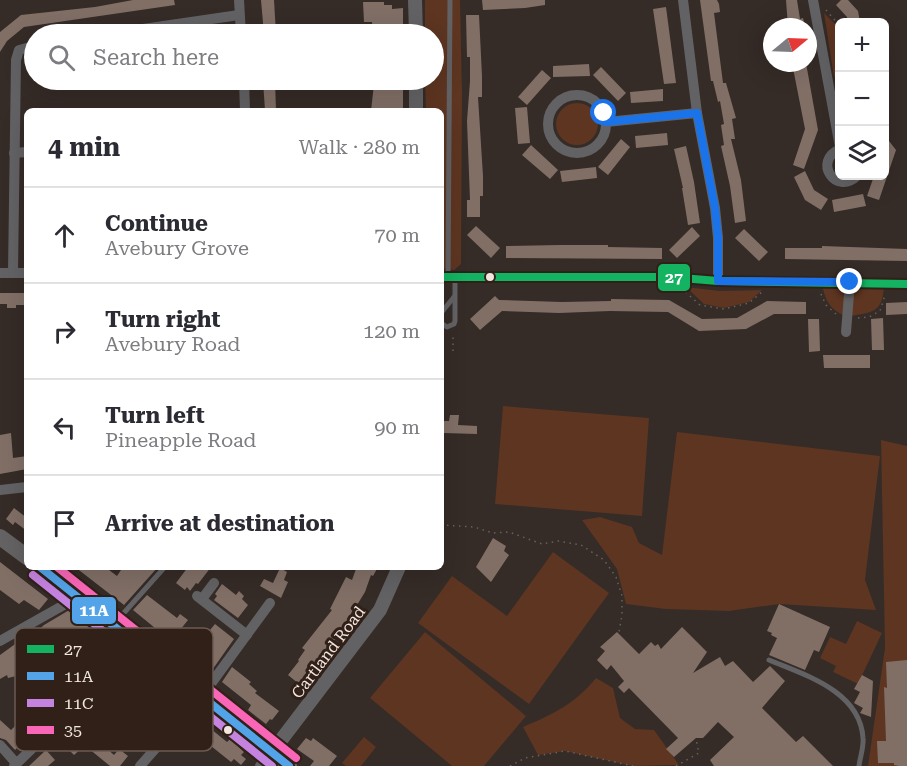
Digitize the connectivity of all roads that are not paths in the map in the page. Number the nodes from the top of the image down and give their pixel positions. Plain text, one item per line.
1 (239, 0) edge
2 (415, 0) edge
3 (450, 0) edge
4 (683, 0) edge
5 (813, 1) edge
6 (239, 15) junction
7 (177, 24) edge
8 (240, 24) edge
9 (416, 24) edge
10 (24, 49) edge
11 (244, 90) edge
12 (416, 90) edge
13 (245, 108) edge
14 (416, 108) edge
15 (697, 113) junction
16 (606, 122) junction
17 (836, 126) edge
18 (24, 152) edge
19 (835, 152) edge
20 (14, 153) junction
21 (835, 179) edge
22 (838, 180) edge
23 (853, 180) edge
24 (13, 272) junction
25 (0, 273) edge
26 (24, 273) edge
27 (448, 277) edge
28 (718, 281) junction
29 (850, 282) junction
30 (907, 284) edge
31 (455, 296) junction
32 (444, 309) edge
33 (444, 325) edge
34 (846, 332) dead end
35 (24, 487) edge
36 (0, 490) edge
37 (0, 537) edge
38 (24, 555) edge
39 (44, 570) edge
40 (162, 570) edge
41 (398, 570) edge
42 (214, 583) dead end
43 (78, 597) junction
44 (270, 603) dead end
45 (114, 626) junction
46 (23, 628) edge
47 (116, 628) edge
48 (15, 633) edge
49 (247, 635) junction
50 (0, 641) edge
51 (769, 660) dead end
52 (213, 681) edge
53 (213, 705) edge
54 (0, 746) edge
55 (30, 751) edge
56 (153, 751) edge
57 (272, 752) junction
58 (15, 765) edge
59 (140, 766) edge
60 (260, 766) edge
61 (289, 766) edge
62 (859, 766) edge

1 - 6 street
2 - 9 street
3 - 27 lane
4 - 15 street
5 - 17 street
6 - 7 street
6 - 8 street
10 - 20 street
11 - 13 street
12 - 14 street
15 - 16 street
15 - 28 street
16 - 16 street
18 - 20 street
19 - 21 street
20 - 24 street
22 - 23 street
24 - 25 street
24 - 26 street
27 - 28 street
27 - 31 lane
28 - 29 street
29 - 30 street
29 - 34 street
31 - 32 lane
31 - 33 lane
35 - 36 street
37 - 38 main road
39 - 43 main road
40 - 45 lane
41 - 57 street, Cartland Road
42 - 49 street
43 - 45 main road
43 - 46 street
44 - 49 street
45 - 47 main road
48 - 50 street
49 - 52 street
51 - 62 lane
53 - 57 main road
54 - 58 street
55 - 58 street
56 - 59 street
57 - 60 street
57 - 61 main road

